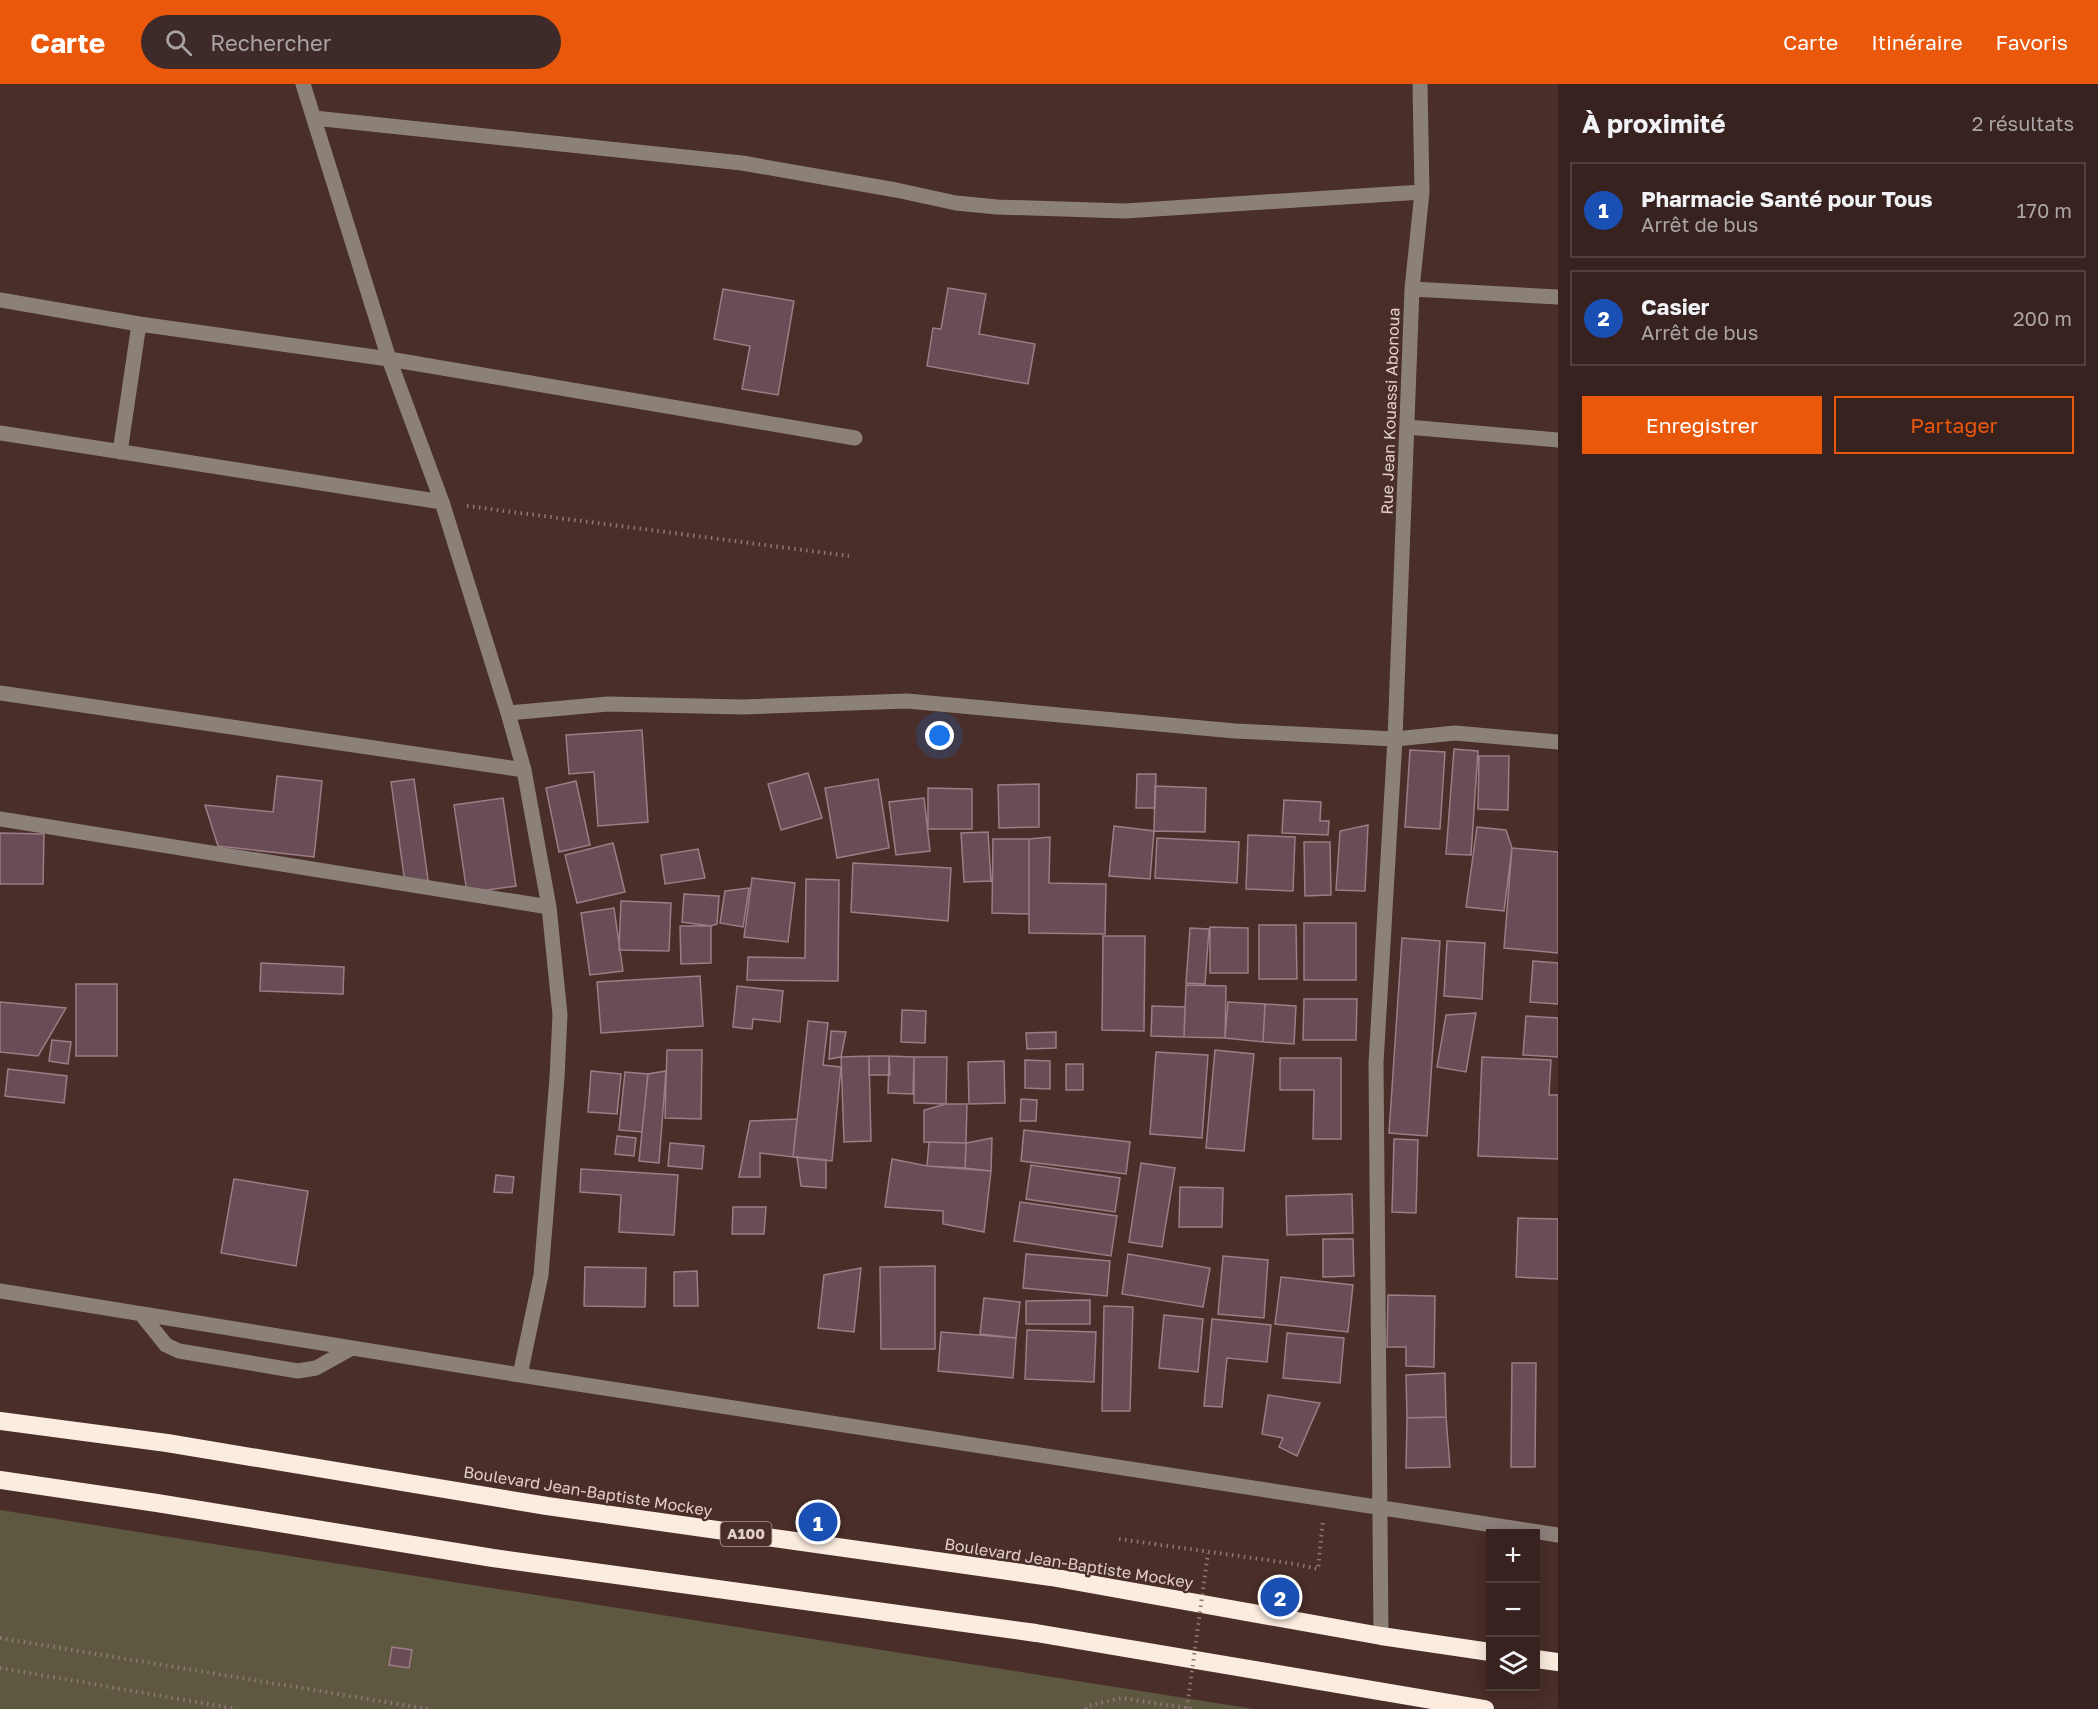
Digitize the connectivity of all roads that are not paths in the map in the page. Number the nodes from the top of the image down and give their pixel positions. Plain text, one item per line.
1 (1420, 84) edge
2 (299, 85) edge
3 (314, 118) junction
4 (1422, 192) junction
5 (1413, 289) junction
6 (1558, 297) edge
7 (0, 300) edge
8 (139, 324) junction
9 (389, 359) junction
10 (1407, 427) junction
11 (0, 433) edge
12 (855, 438) dead end
13 (1558, 440) edge
14 (120, 452) junction
15 (442, 502) junction
16 (0, 693) edge
17 (508, 713) junction
18 (1395, 739) junction
19 (1558, 742) edge
20 (524, 770) junction
21 (0, 819) edge
22 (549, 907) junction
23 (0, 1291) edge
24 (141, 1314) junction
25 (352, 1348) junction
26 (520, 1375) junction
27 (0, 1421) edge
28 (0, 1480) edge
29 (1381, 1507) junction
30 (1558, 1535) edge
31 (1381, 1636) junction
32 (1486, 1651) edge
33 (1540, 1660) edge
34 (1558, 1662) edge
35 (1485, 1709) edge

1 - 4 street, Rue Jean Kouassi Abonoua
2 - 3 street
3 - 4 street
3 - 9 street
4 - 5 street, Rue Jean Kouassi Abonoua
5 - 6 street
5 - 10 street, Rue Jean Kouassi Abonoua
7 - 8 street
8 - 9 street
8 - 14 street
9 - 12 street
9 - 15 street
10 - 13 street
10 - 18 street, Rue Jean Kouassi Abonoua
11 - 14 street
14 - 15 street
15 - 17 street
16 - 20 street
17 - 18 street
17 - 20 street
18 - 19 street
18 - 29 street, Rue Jean Kouassi Abonoua
20 - 22 street
21 - 22 street
22 - 26 street
23 - 24 street
24 - 25 street
24 - 25 street
25 - 26 street
26 - 29 street
27 - 31 highway, Boulevard Jean-Baptiste Mockey / A100
28 - 35 highway
29 - 30 street
29 - 31 street, Rue Jean Kouassi Abonoua
31 - 32 highway, Boulevard Jean-Baptiste Mockey / A100
33 - 34 highway

